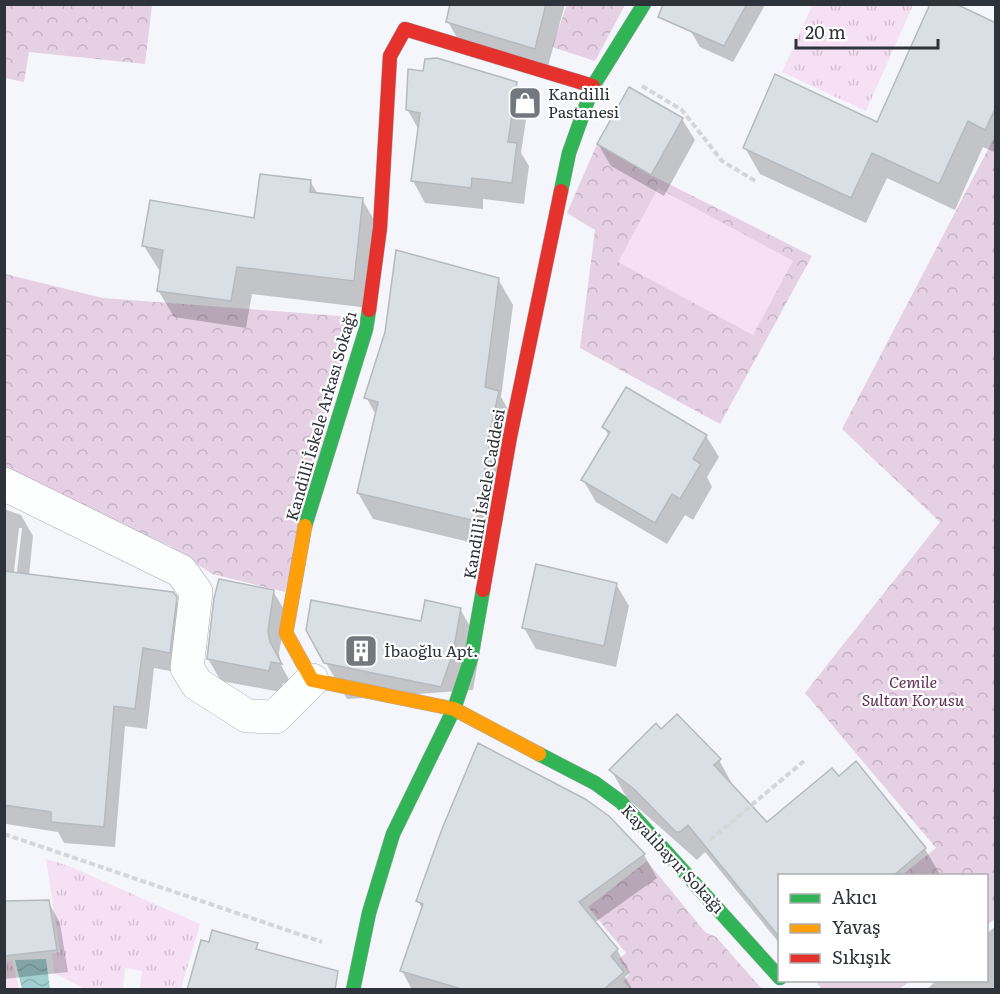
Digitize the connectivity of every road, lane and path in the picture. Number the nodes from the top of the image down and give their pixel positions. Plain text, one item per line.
1 (644, 4) edge
2 (606, 66) junction
3 (593, 86) junction
4 (757, 182) dead end
5 (4, 484) edge
6 (312, 680) junction
7 (454, 709) junction
8 (804, 761) dead end
9 (4, 834) edge
10 (680, 865) junction
11 (358, 955) junction
12 (778, 976) edge
13 (353, 990) edge

1 - 2 street, Kandilli İskele Caddesi
2 - 3 street, Kandilli İskele Caddesi
2 - 4 path
3 - 6 street, Kandilli İskele Arkası Sokağı
3 - 7 street, Kandilli İskele Caddesi
5 - 6 street
6 - 7 street
7 - 10 street, Kayalıbayır Sokağı
7 - 11 street, Kandilli İskele Caddesi
8 - 10 path
9 - 11 path
10 - 12 street, Kayalıbayır Sokağı
11 - 13 street, Kandilli İskele Caddesi

